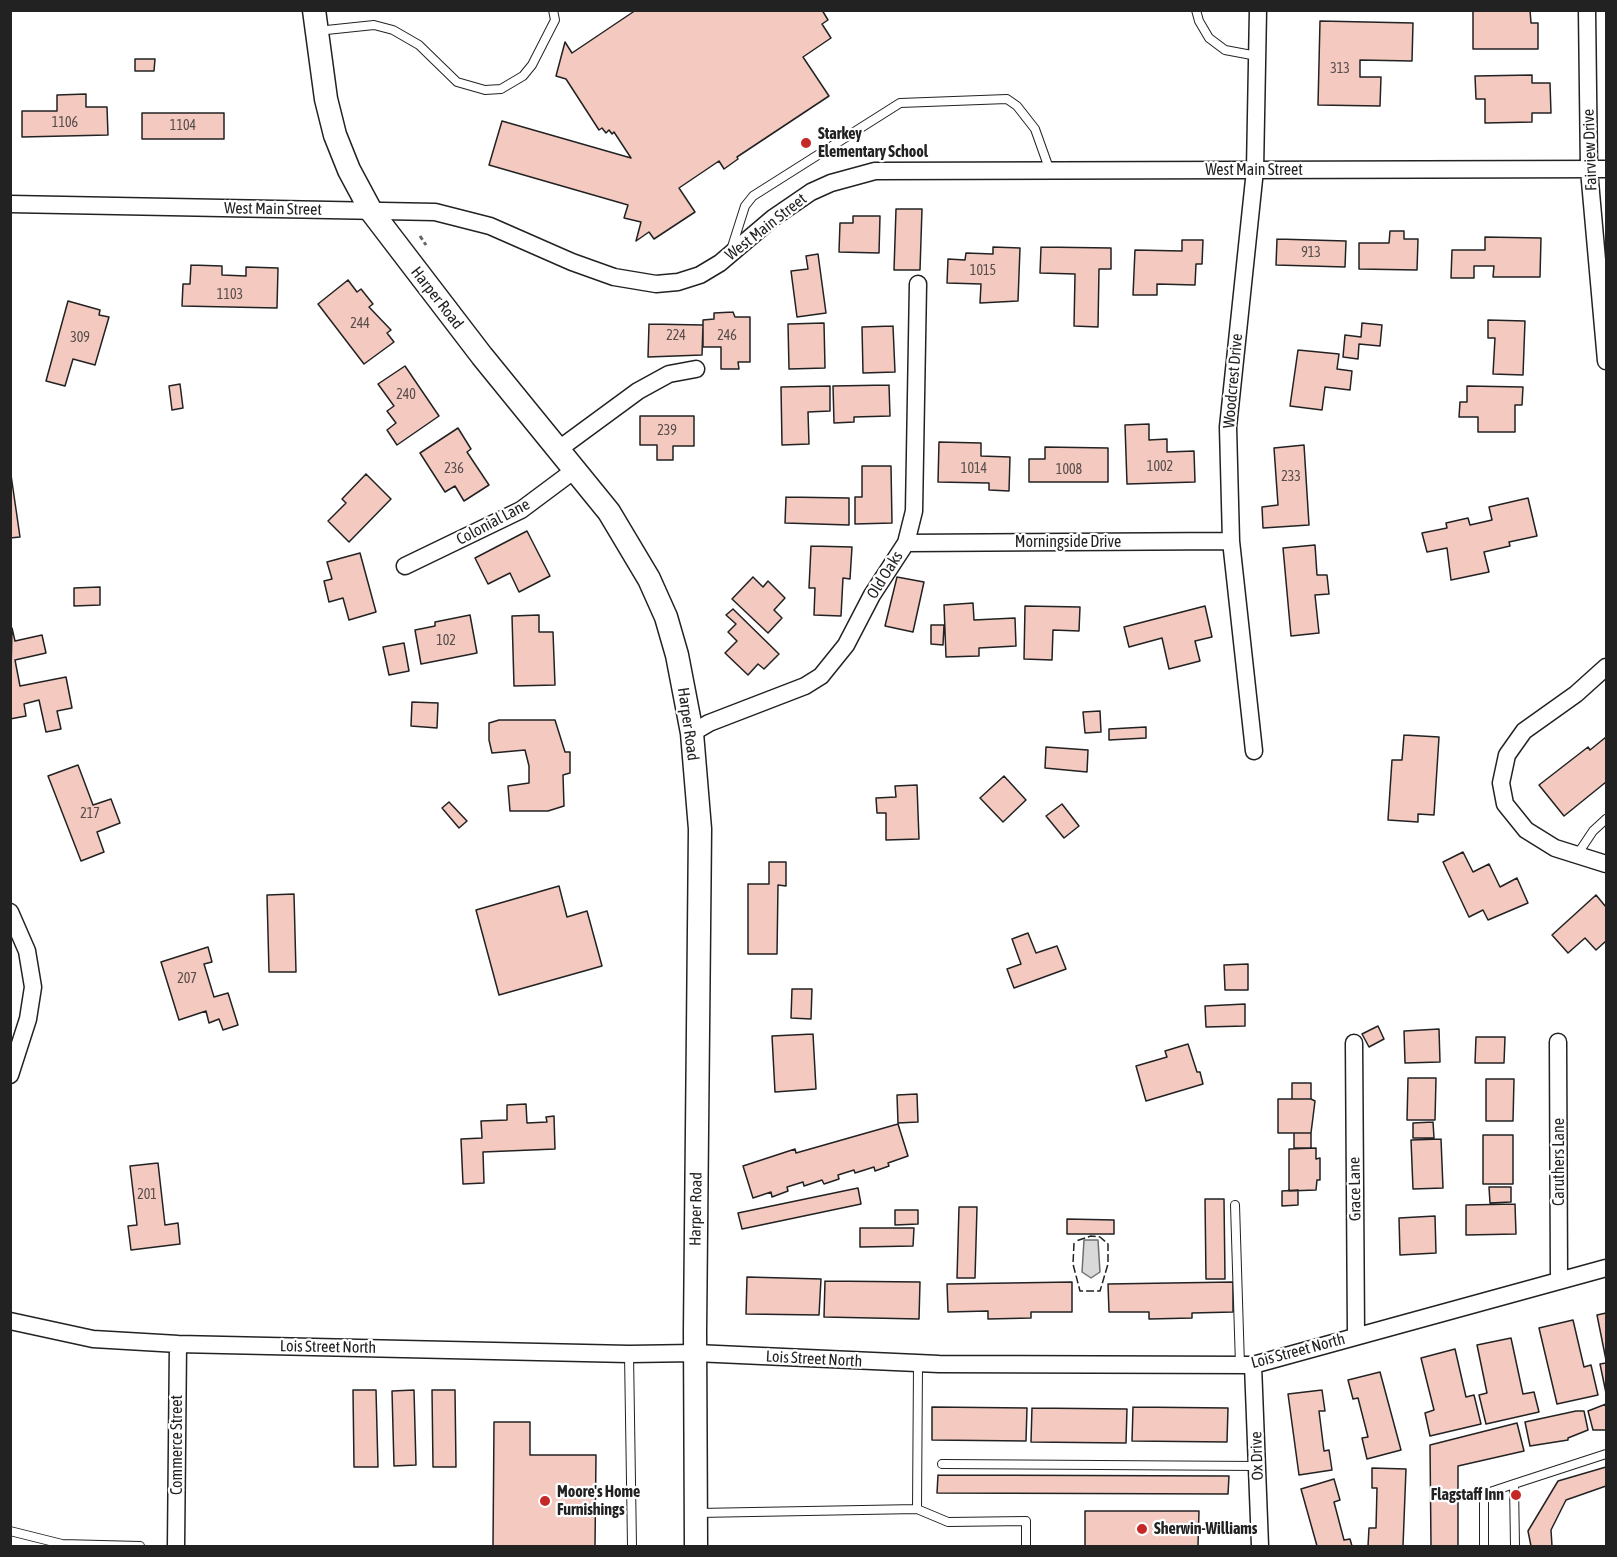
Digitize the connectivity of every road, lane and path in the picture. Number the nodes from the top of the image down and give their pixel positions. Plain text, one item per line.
1 (553, 10) edge
2 (1196, 10) edge
3 (1258, 10) edge
4 (1587, 10) edge
5 (316, 21) edge
6 (1257, 56) junction
7 (1606, 169) edge
8 (1255, 170) junction
9 (1589, 170) junction
10 (1050, 171) junction
11 (10, 204) edge
12 (371, 211) junction
13 (420, 237) dead end
14 (426, 244) dead end
15 (729, 256) junction
16 (918, 284) dead end
17 (1606, 361) edge
18 (696, 369) dead end
19 (559, 450) junction
20 (576, 469) junction
21 (1231, 541) junction
22 (906, 543) junction
23 (405, 566) dead end
24 (1606, 667) edge
25 (692, 733) junction
26 (1254, 751) dead end
27 (1606, 819) edge
28 (1578, 855) junction
29 (1606, 864) edge
30 (10, 912) edge
31 (1558, 1042) dead end
32 (1353, 1043) dead end
33 (10, 1075) edge
34 (1236, 1205) dead end
35 (1606, 1268) edge
36 (1559, 1281) junction
37 (10, 1321) edge
38 (1356, 1335) junction
39 (178, 1344) junction
40 (695, 1353) junction
41 (629, 1354) junction
42 (918, 1364) junction
43 (1247, 1365) junction
44 (1606, 1454) edge
45 (942, 1464) dead end
46 (1257, 1466) junction
47 (1514, 1484) junction
48 (917, 1509) junction
49 (696, 1513) junction
50 (10, 1531) edge
51 (140, 1546) edge
52 (176, 1546) edge
53 (632, 1546) edge
54 (696, 1546) edge
55 (1026, 1546) edge
56 (1260, 1546) edge
57 (1484, 1546) edge
58 (1515, 1546) edge

1 - 5 lane
2 - 6 lane
3 - 6 street, Woodcrest Drive
4 - 9 street, Fairview Drive
5 - 12 main road, Harper Road
6 - 8 street, Woodcrest Drive
7 - 9 street, West Main Street
8 - 9 street, West Main Street
8 - 10 street, West Main Street
8 - 21 street, Woodcrest Drive
9 - 17 street, Fairview Drive
10 - 15 street, West Main Street
10 - 15 lane
11 - 12 street, West Main Street
12 - 15 street, West Main Street
12 - 19 main road, Harper Road
13 - 14 path
16 - 22 street, Old Oaks
18 - 19 street
19 - 20 main road, Harper Road
20 - 23 street, Colonial Lane
20 - 25 main road, Harper Road
21 - 22 street, Morningside Drive
21 - 26 street, Woodcrest Drive
22 - 25 street, Old Oaks
24 - 28 street
25 - 40 main road, Harper Road
27 - 28 lane
28 - 29 street
30 - 33 street
31 - 36 street, Caruthers Lane
32 - 38 street, Grace Lane
34 - 43 lane
35 - 36 street, Lois Street North
36 - 38 street, Lois Street North
37 - 39 street, Lois Street North
38 - 43 street, Lois Street North
39 - 41 street, Lois Street North
39 - 52 street, Commerce Street
40 - 41 street, Lois Street North
40 - 42 street, Lois Street North
40 - 49 main road, Harper Road
41 - 53 lane
42 - 43 street, Lois Street North
42 - 48 lane
43 - 46 street, Ox Drive
44 - 47 lane
45 - 46 lane
46 - 56 street, Ox Drive
47 - 57 lane
47 - 58 lane
48 - 49 lane
48 - 55 lane
49 - 54 main road, Harper Road
50 - 51 lane

